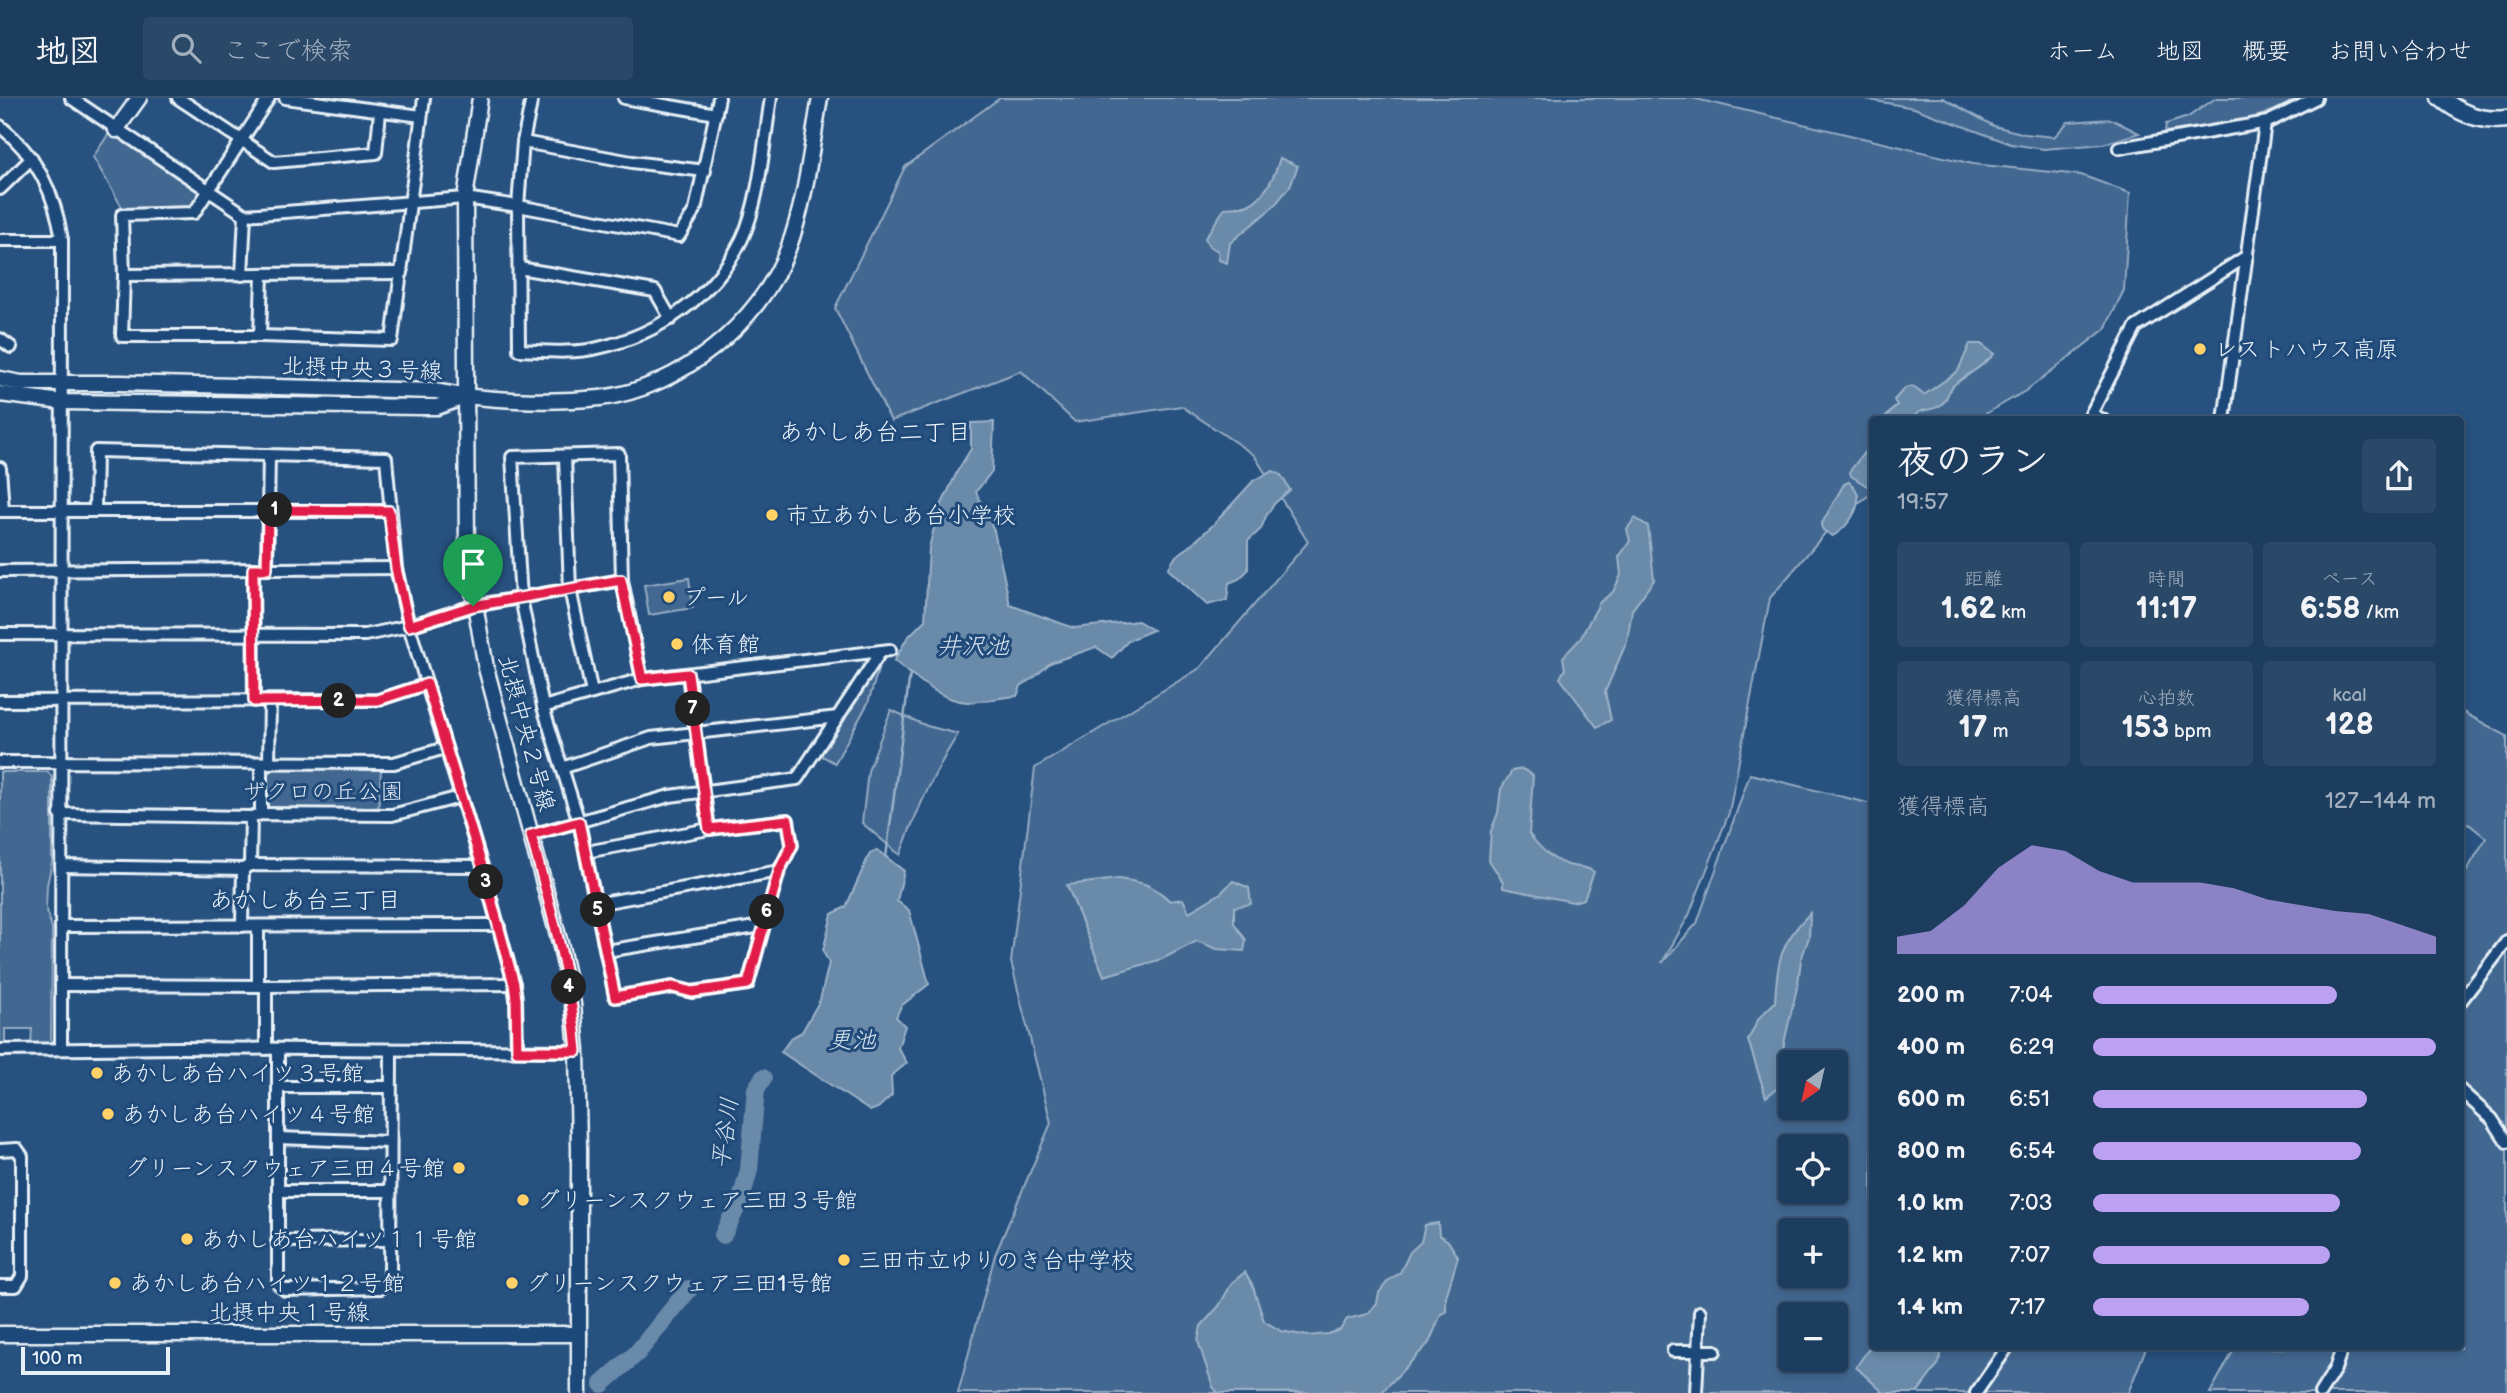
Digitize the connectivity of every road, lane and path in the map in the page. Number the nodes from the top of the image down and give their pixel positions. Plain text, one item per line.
1 (71, 98) edge
2 (139, 98) edge
3 (178, 98) edge
4 (269, 98) edge
5 (285, 98) edge
6 (424, 98) edge
7 (480, 98) edge
8 (532, 98) edge
9 (624, 98) edge
10 (719, 98) edge
11 (771, 98) edge
12 (820, 98) edge
13 (2316, 98) edge
14 (2441, 98) edge
15 (652, 100) edge
16 (380, 112) junction
17 (716, 114) junction
18 (421, 116) junction
19 (2507, 119) edge
20 (2265, 123) junction
21 (0, 126) edge
22 (116, 130) junction
23 (241, 141) junction
24 (523, 142) junction
25 (2119, 148) dead end
26 (32, 158) junction
27 (705, 172) junction
28 (0, 189) edge
29 (207, 191) junction
30 (465, 198) junction
31 (412, 202) junction
32 (518, 206) junction
33 (245, 215) junction
34 (0, 240) edge
35 (62, 240) junction
36 (2247, 257) junction
37 (519, 268) junction
38 (402, 273) junction
39 (124, 275) junction
40 (242, 275) junction
41 (262, 275) junction
42 (671, 319) junction
43 (260, 336) junction
44 (0, 339) edge
45 (11, 347) dead end
46 (0, 379) edge
47 (62, 383) junction
48 (0, 394) edge
49 (465, 397) junction
50 (62, 402) junction
51 (2095, 416) edge
52 (2225, 416) edge
53 (269, 455) junction
54 (565, 457) junction
55 (0, 468) edge
56 (1, 510) edge
57 (268, 510) junction
58 (60, 511) junction
59 (95, 511) junction
60 (389, 511) junction
61 (396, 568) junction
62 (253, 569) junction
63 (267, 569) junction
64 (0, 571) edge
65 (61, 571) junction
66 (621, 580) junction
67 (570, 590) junction
68 (521, 598) junction
69 (473, 606) junction
70 (409, 626) junction
71 (62, 633) junction
72 (0, 634) edge
73 (254, 635) junction
74 (688, 674) junction
75 (642, 679) junction
76 (427, 684) junction
77 (592, 693) junction
78 (0, 701) edge
79 (61, 701) junction
80 (254, 701) junction
81 (270, 701) junction
82 (543, 707) junction
83 (838, 717) junction
84 (695, 732) junction
85 (446, 748) junction
86 (0, 762) edge
87 (61, 762) junction
88 (265, 764) junction
89 (562, 768) junction
90 (704, 793) junction
91 (460, 797) junction
92 (61, 814) junction
93 (256, 815) junction
94 (579, 822) junction
95 (709, 829) junction
96 (531, 835) junction
97 (586, 852) junction
98 (61, 866) junction
99 (482, 866) junction
100 (246, 867) junction
101 (779, 871) junction
102 (596, 904) junction
103 (499, 925) junction
104 (61, 926) junction
105 (242, 926) junction
106 (258, 926) junction
107 (762, 926) junction
108 (2507, 941) edge
109 (606, 951) junction
110 (514, 984) junction
111 (61, 985) junction
112 (262, 986) junction
113 (2464, 997) edge
114 (61, 1049) junction
115 (272, 1049) junction
116 (0, 1050) edge
117 (391, 1050) junction
118 (517, 1051) junction
119 (577, 1051) junction
120 (278, 1087) junction
121 (390, 1087) junction
122 (2464, 1094) edge
123 (278, 1138) junction
124 (390, 1142) junction
125 (2507, 1142) edge
126 (0, 1150) edge
127 (278, 1191) junction
128 (390, 1191) junction
129 (389, 1240) junction
130 (277, 1241) junction
131 (0, 1286) edge
132 (1700, 1312) dead end
133 (0, 1334) edge
134 (579, 1334) junction
135 (2006, 1350) edge
136 (2341, 1350) edge
137 (1699, 1351) junction
138 (1715, 1351) dead end
139 (1673, 1352) dead end
140 (579, 1393) edge
141 (1696, 1393) edge
142 (1976, 1393) edge
143 (2320, 1393) edge

1 - 22 street
2 - 22 street
3 - 23 street
4 - 23 street
5 - 16 street
6 - 18 street
7 - 30 street, 北摂中央２号線
8 - 24 street
9 - 15 street
10 - 17 street
11 - 42 street
12 - 49 street
13 - 20 street
14 - 19 main road
15 - 17 street
16 - 18 street
16 - 23 street
17 - 27 street
18 - 31 street
20 - 25 street
20 - 36 street
21 - 26 street
22 - 29 street
23 - 29 street
24 - 27 street
24 - 32 street
26 - 28 street
26 - 35 street
27 - 32 street
29 - 33 street
29 - 39 street
30 - 31 street
30 - 32 street
30 - 49 street, 北摂中央２号線
31 - 33 street
31 - 38 street
32 - 37 street
33 - 40 street
34 - 35 street
35 - 47 street
36 - 51 street
36 - 52 street
37 - 42 street
37 - 42 street
38 - 41 street
38 - 43 street
39 - 40 street
39 - 43 street
40 - 41 street
41 - 43 street
44 - 45 street
46 - 47 street, 北摂中央３号線
47 - 49 street, 北摂中央３号線
47 - 50 street
48 - 50 street, 北摂中央３号線
49 - 50 street, 北摂中央３号線
49 - 69 street, 北摂中央２号線
50 - 58 street
53 - 57 street
53 - 59 street
53 - 60 street
54 - 66 street
54 - 67 street
54 - 68 street
55 - 56 street
56 - 58 street
57 - 59 street
57 - 60 street
57 - 63 street
58 - 59 street
58 - 65 street
60 - 61 street
61 - 63 street
61 - 70 street
62 - 63 street
62 - 65 street
62 - 73 street
64 - 65 street
65 - 71 street
66 - 67 street
66 - 75 street
67 - 68 street
67 - 77 street
68 - 69 street
68 - 82 street
69 - 70 street
69 - 96 street, 北摂中央２号線
70 - 73 street
70 - 76 street
71 - 72 street
71 - 73 street
71 - 79 street
73 - 80 street
74 - 75 street
74 - 83 street
74 - 84 street
75 - 77 street
76 - 81 street
76 - 85 street
77 - 82 street
78 - 79 street
79 - 80 street
79 - 87 street
80 - 81 street
81 - 88 street
82 - 89 street
83 - 84 street
83 - 90 street
84 - 89 street
84 - 90 street
85 - 88 street
85 - 91 street
86 - 87 street
87 - 88 street
87 - 92 street
88 - 93 street
89 - 94 street
90 - 94 street
90 - 95 street
91 - 93 street
91 - 99 street
92 - 93 street
92 - 98 street
93 - 100 street
94 - 96 street
94 - 97 street
95 - 97 street
95 - 101 street
96 - 119 street, 北摂中央２号線
97 - 102 street
98 - 100 street
98 - 104 street
99 - 100 street
99 - 103 street
100 - 105 street
101 - 102 street
101 - 107 street
102 - 109 street
103 - 106 street
103 - 110 street
104 - 105 street
104 - 111 street
105 - 106 street
106 - 112 street
107 - 109 street
107 - 109 street
108 - 113 street
110 - 112 street
110 - 118 street
111 - 112 street
111 - 114 street
112 - 115 street
114 - 115 street
114 - 116 street
115 - 117 street
115 - 120 street
117 - 118 street
117 - 121 street
118 - 119 street
119 - 134 street, 北摂中央２号線
120 - 121 street
120 - 123 street
121 - 124 street
122 - 125 street
123 - 124 street
123 - 127 street
124 - 128 street
126 - 131 street
127 - 128 street
127 - 130 street
128 - 129 street
129 - 130 street
129 - 130 street
132 - 137 street
133 - 134 street, 北摂中央１号線
134 - 140 street, 北摂中央２号線
135 - 142 street
136 - 143 street
137 - 138 street
137 - 139 street
137 - 141 street

